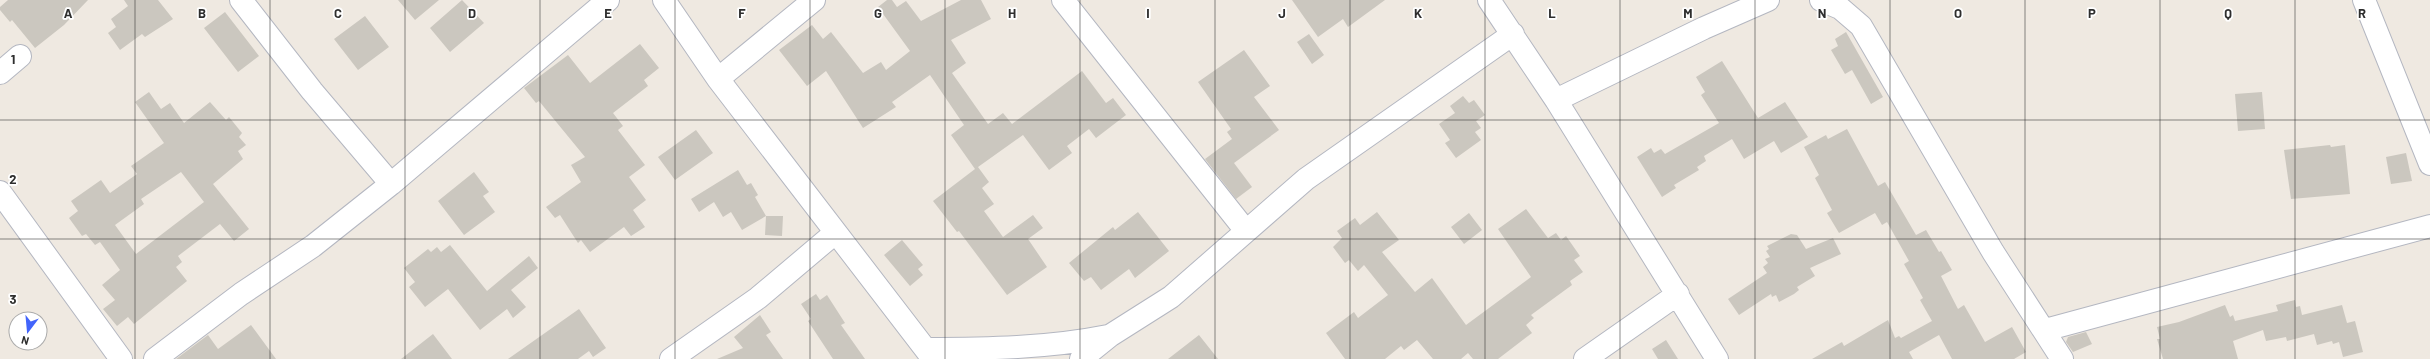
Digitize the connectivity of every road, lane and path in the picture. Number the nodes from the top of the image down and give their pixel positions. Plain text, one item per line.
1 (241, 0) edge
2 (608, 0) edge
3 (664, 0) edge
4 (814, 0) edge
5 (1063, 0) edge
6 (1489, 0) edge
7 (1768, 0) edge
8 (1821, 0) edge
9 (2364, 0) edge
10 (1850, 8) edge
11 (1513, 34) junction
12 (20, 56) dead end
13 (0, 73) edge
14 (718, 79) junction
15 (1556, 100) junction
16 (2430, 164) edge
17 (391, 184) junction
18 (0, 192) edge
19 (2430, 226) edge
20 (1246, 231) junction
21 (835, 234) junction
22 (1678, 294) junction
23 (2045, 330) junction
24 (1111, 335) junction
25 (929, 354) edge
26 (121, 359) edge
27 (155, 359) edge
28 (671, 359) edge
29 (1081, 359) edge
30 (1585, 359) edge
31 (1718, 359) edge
32 (2062, 359) edge

1 - 17 street
2 - 17 street
3 - 14 street
4 - 14 street
5 - 20 street
6 - 11 street
7 - 15 street
8 - 10 street
9 - 16 street
10 - 23 street
11 - 15 street
11 - 20 street
12 - 13 street
14 - 21 street
15 - 22 street
17 - 27 street
18 - 26 street
19 - 23 street
20 - 24 street
21 - 25 street
21 - 28 street
22 - 30 street
22 - 31 street
23 - 32 street
24 - 25 street
24 - 29 street

